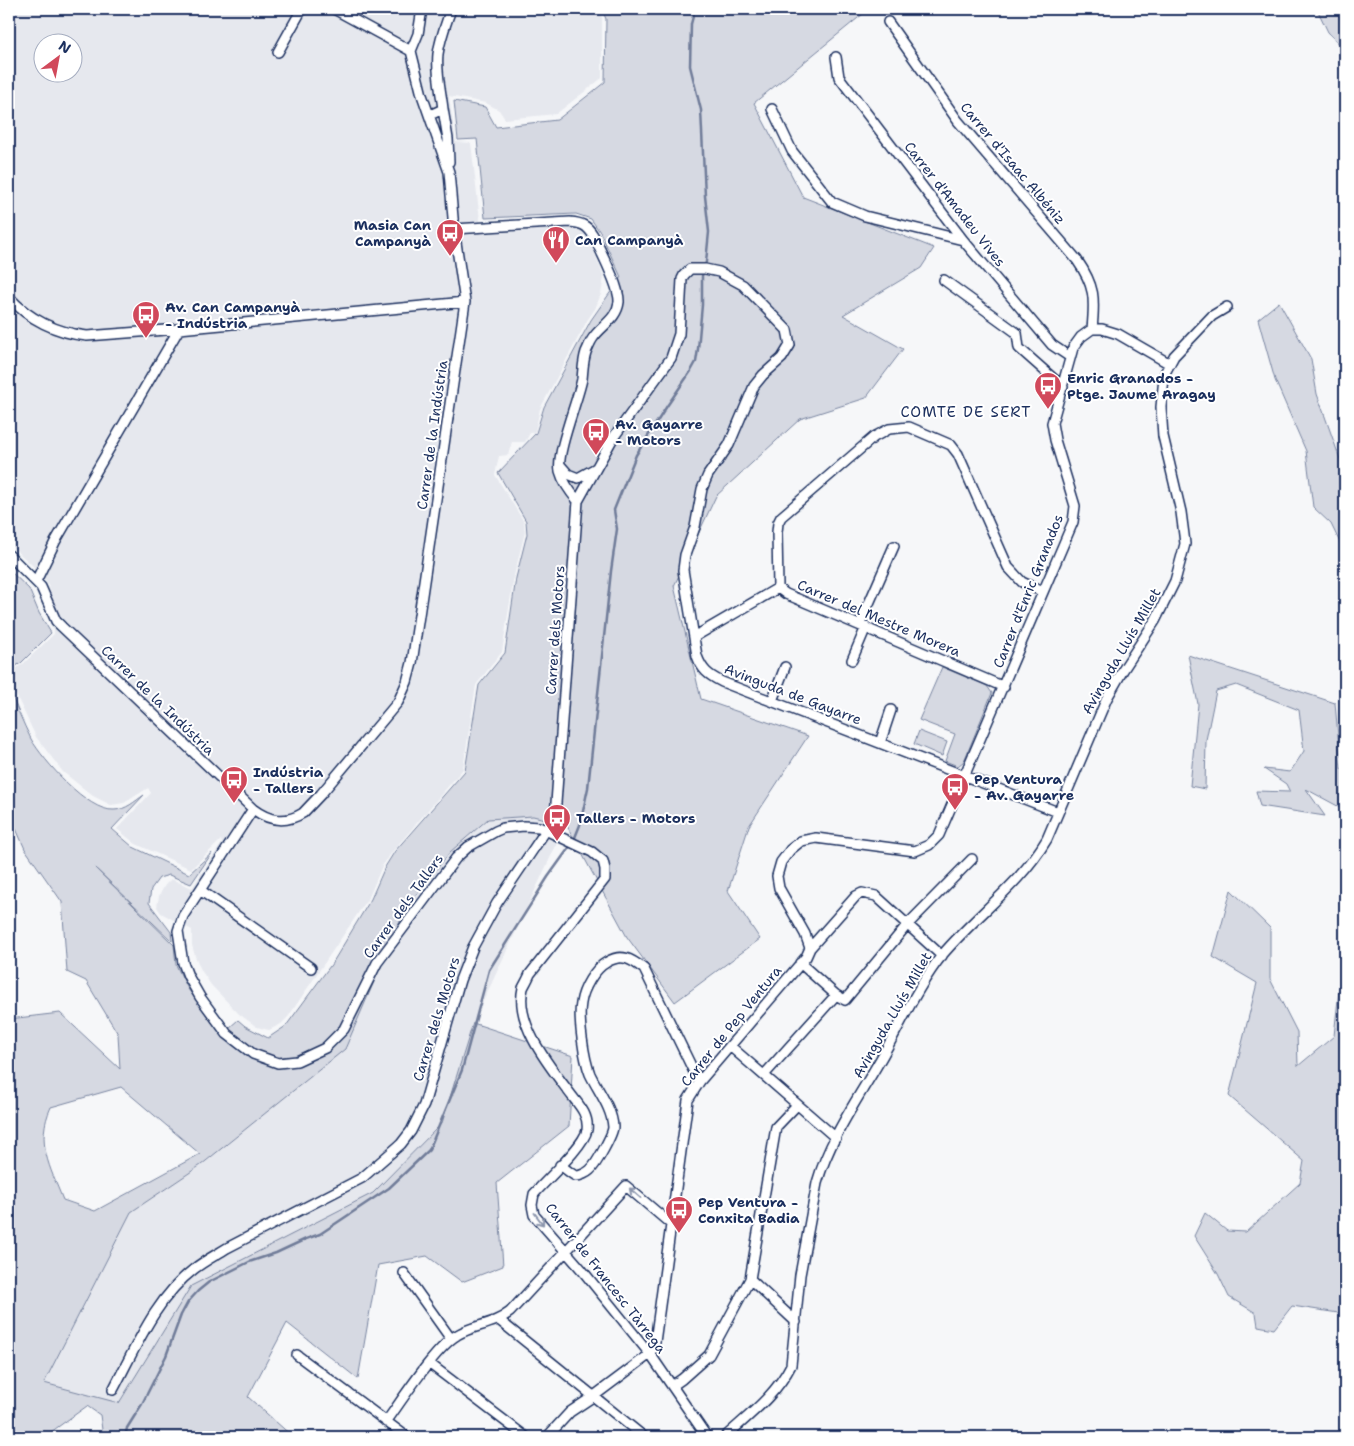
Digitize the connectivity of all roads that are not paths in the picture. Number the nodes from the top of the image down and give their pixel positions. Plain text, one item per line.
1 (302, 9) edge
2 (334, 9) edge
3 (422, 9) edge
4 (451, 9) edge
5 (888, 22) dead end
6 (411, 51) junction
7 (278, 52) dead end
8 (836, 57) dead end
9 (443, 109) junction
10 (772, 109) dead end
11 (430, 114) junction
12 (449, 172) junction
13 (454, 229) junction
14 (963, 240) junction
15 (944, 280) dead end
16 (9, 297) edge
17 (465, 302) junction
18 (1227, 307) dead end
19 (179, 329) junction
20 (1092, 329) junction
21 (1070, 357) junction
22 (1170, 364) junction
23 (1063, 387) junction
24 (560, 465) junction
25 (596, 468) junction
26 (578, 501) junction
27 (894, 546) dead end
28 (9, 555) edge
29 (36, 581) junction
30 (778, 588) junction
31 (1043, 592) junction
32 (863, 626) junction
33 (694, 637) junction
34 (852, 660) dead end
35 (785, 667) dead end
36 (1004, 687) junction
37 (772, 701) junction
38 (891, 710) dead end
39 (880, 743) junction
40 (964, 776) junction
41 (253, 810) junction
42 (1058, 812) junction
43 (546, 831) junction
44 (972, 858) dead end
45 (200, 890) junction
46 (907, 925) junction
47 (810, 948) junction
48 (942, 956) junction
49 (800, 963) junction
50 (311, 968) dead end
51 (836, 994) junction
52 (730, 1046) junction
53 (764, 1075) junction
54 (700, 1081) junction
55 (797, 1106) junction
56 (836, 1138) junction
57 (560, 1165) junction
58 (672, 1225) junction
59 (566, 1251) junction
60 (404, 1273) dead end
61 (750, 1278) junction
62 (500, 1320) junction
63 (796, 1322) junction
64 (451, 1339) junction
65 (650, 1354) junction
66 (297, 1355) dead end
67 (430, 1364) junction
68 (672, 1386) junction
69 (113, 1390) dead end
70 (594, 1396) junction
71 (386, 1422) junction
72 (407, 1437) edge
73 (526, 1437) edge
74 (547, 1437) edge
75 (644, 1437) edge
76 (707, 1437) edge
77 (725, 1437) edge

1 - 7 street
2 - 6 street
3 - 6 street
4 - 9 street, Carrer de la Indústria
5 - 20 street, Carrer d'Isaac Albéniz
6 - 11 street, Carrer de la Indústria
8 - 14 street, Carrer d'Amadeu Vives
9 - 11 street
9 - 12 street, Carrer de la Indústria
10 - 14 street
11 - 12 street, Carrer de la Indústria
12 - 13 street, Carrer de la Indústria
13 - 17 street, Carrer de la Indústria
13 - 24 street
14 - 21 street, Carrer d'Amadeu Vives
15 - 23 street
16 - 19 street
17 - 19 street
17 - 41 street, Carrer de la Indústria
18 - 22 street, Avinguda Lluís Millet
19 - 29 street
20 - 21 street, Carrer d'Enric Granados
20 - 22 street
21 - 23 street, Carrer d'Enric Granados
22 - 42 street, Avinguda Lluís Millet
23 - 31 street, Carrer d'Enric Granados
24 - 25 street
24 - 26 street
25 - 26 street, Avinguda de Gayarre
25 - 33 street, Avinguda de Gayarre
26 - 43 street, Carrer dels Motors
27 - 32 street
28 - 29 street
29 - 41 street, Carrer de la Indústria
30 - 31 street, Carrer del Mestre Morera
30 - 32 street, Carrer del Mestre Morera
30 - 33 street
31 - 36 street, Carrer d'Enric Granados
32 - 34 street
32 - 36 street, Carrer del Mestre Morera
33 - 37 street, Avinguda de Gayarre
35 - 37 street
36 - 40 street, Carrer d'Enric Granados
37 - 39 street, Avinguda de Gayarre
38 - 39 street
39 - 40 street, Avinguda de Gayarre
40 - 42 street
40 - 47 street
41 - 45 street, Carrer dels Tallers
42 - 48 street, Avinguda Lluís Millet
43 - 45 street, Carrer dels Tallers
43 - 57 street, Carrer de Francesc Tàrrega
43 - 69 street, Carrer dels Motors
44 - 46 street
45 - 50 street
46 - 47 street, Carrer de Pep Ventura
46 - 48 street
46 - 51 street
47 - 49 street, Carrer de Pep Ventura
48 - 56 street, Avinguda Lluís Millet
49 - 51 street
49 - 52 street, Carrer de Pep Ventura
51 - 53 street
52 - 53 street
52 - 54 street, Carrer de Pep Ventura
53 - 55 street
54 - 57 street
54 - 58 street, Carrer de Pep Ventura
55 - 56 street
55 - 61 street
56 - 63 street, Avinguda Lluís Millet
57 -> 59 street, Carrer de Francesc Tàrrega
58 -> 59 street
58 - 65 street, Carrer de Pep Ventura
59 - 62 street
59 - 65 street, Carrer de Francesc Tàrrega
60 - 64 street
61 - 63 street
61 - 68 street
62 - 64 street
62 - 70 street
63 - 77 street, Avinguda Lluís Millet
64 - 67 street
65 - 68 street, Carrer de Francesc Tàrrega
65 - 70 street
66 - 71 street
67 - 71 street
67 - 73 street
68 - 76 street, Carrer de Francesc Tàrrega
70 - 74 street
70 - 75 street
71 - 72 street

